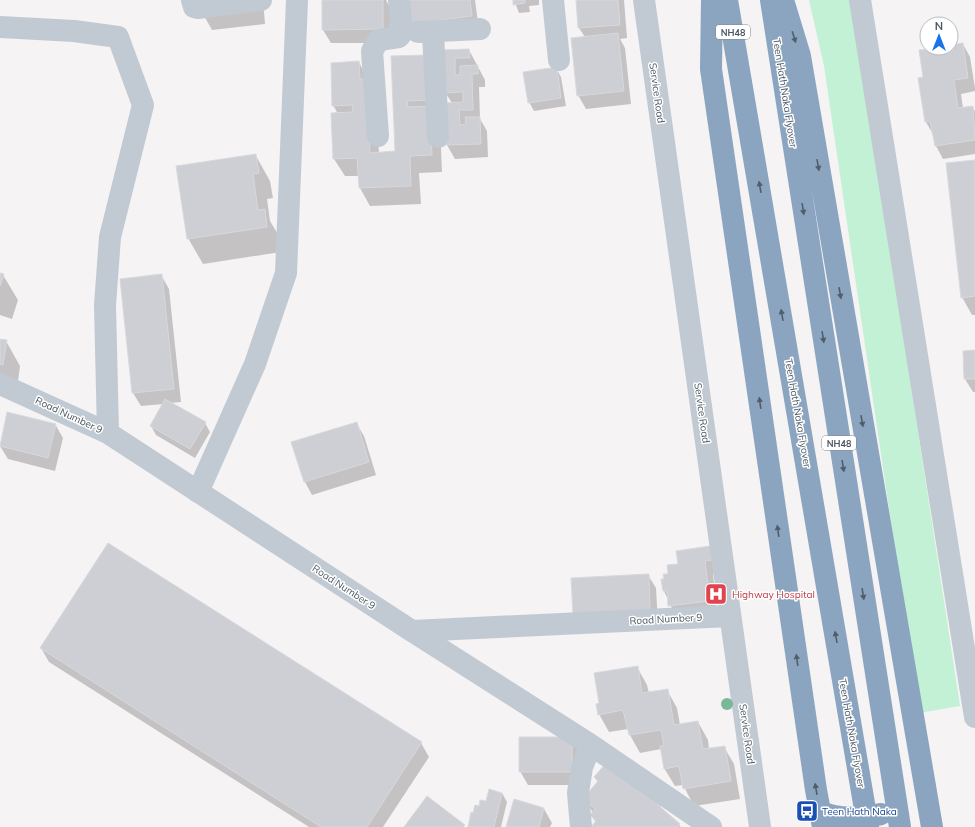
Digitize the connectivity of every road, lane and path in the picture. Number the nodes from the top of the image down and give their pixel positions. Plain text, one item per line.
1 (192, 0) edge
2 (258, 0) edge
3 (261, 0) edge
4 (297, 0) edge
5 (399, 0) edge
6 (553, 0) edge
7 (644, 0) edge
8 (712, 0) edge
9 (727, 0) edge
10 (771, 0) edge
11 (783, 0) edge
12 (860, 0) edge
13 (0, 27) edge
14 (480, 29) dead end
15 (433, 32) junction
16 (402, 33) junction
17 (559, 60) dead end
18 (378, 136) dead end
19 (438, 137) dead end
20 (0, 384) edge
21 (108, 433) junction
22 (198, 492) junction
23 (730, 616) junction
24 (412, 631) junction
25 (975, 717) edge
26 (591, 745) junction
27 (925, 789) junction
28 (822, 819) edge
29 (581, 827) edge
30 (712, 827) edge
31 (760, 827) edge
32 (868, 827) edge
33 (900, 827) edge
34 (932, 827) edge

1 - 2 street
2 - 3 street
4 - 22 street
5 - 16 street
6 - 17 street
7 - 23 street, Service Road
28 -> 8 highway
32 -> 9 highway, Teen Hath Naka Flyover / NH48
10 -> 33 highway, Teen Hath Naka Flyover / NH48
11 -> 27 highway
12 - 25 street
13 - 21 street
14 - 15 street
15 - 16 street
15 - 19 street
16 - 18 street
20 - 21 street, Road Number 9
21 - 22 street, Road Number 9
22 - 24 street, Road Number 9
23 - 24 street, Road Number 9
23 - 31 street, Service Road
24 - 26 street
26 - 29 street
26 - 30 street
27 - 28 highway
27 - 34 highway

